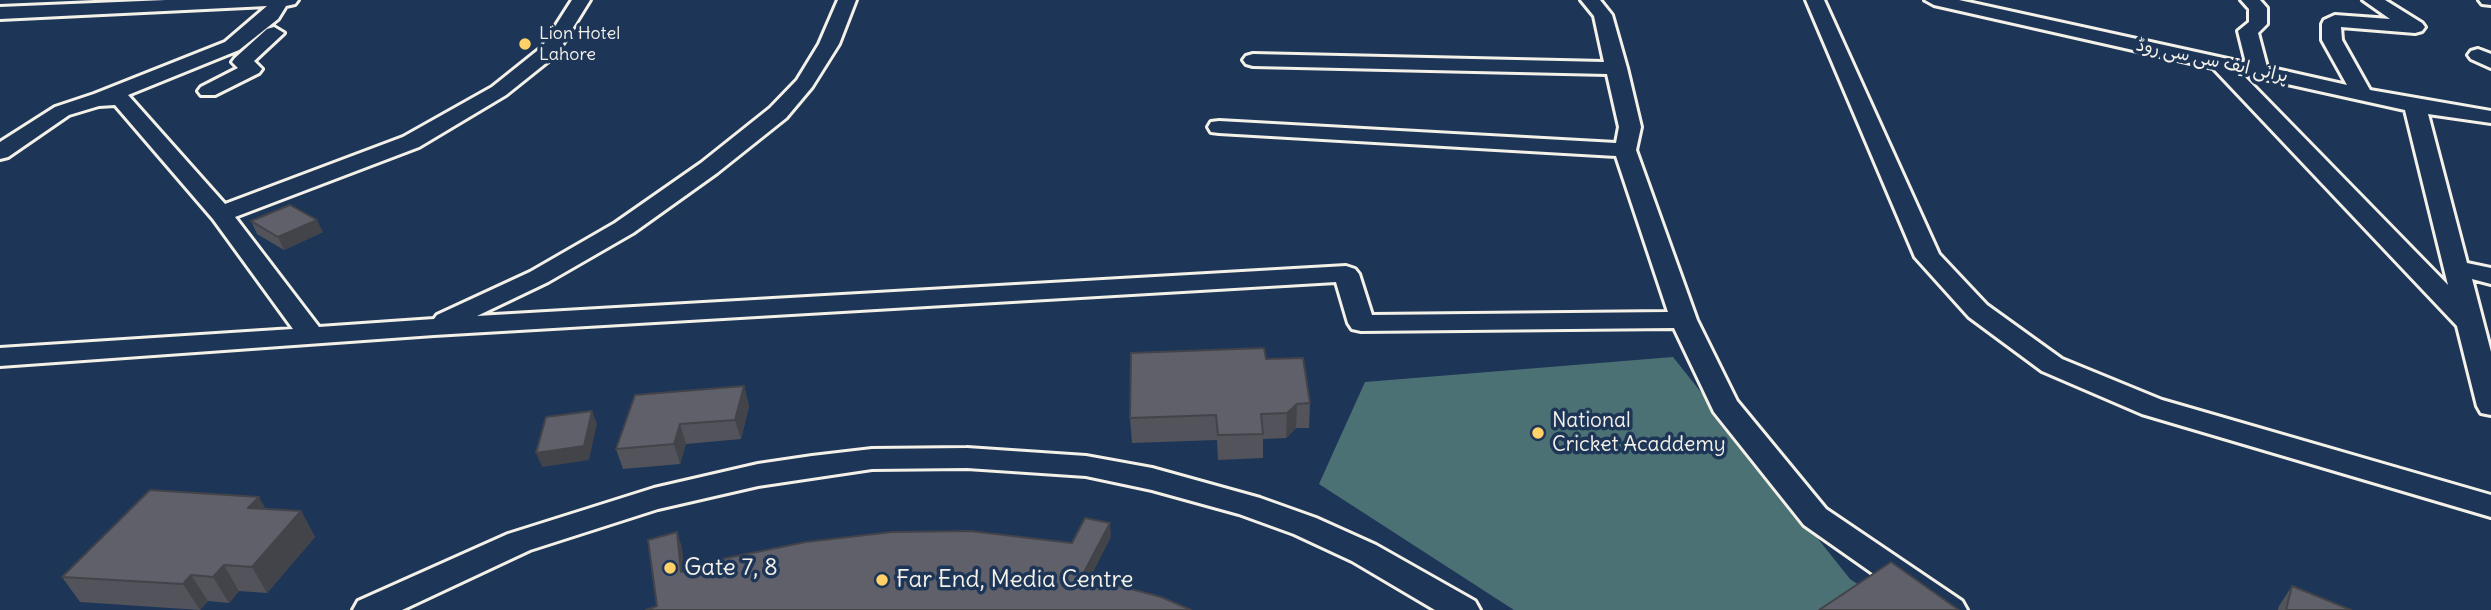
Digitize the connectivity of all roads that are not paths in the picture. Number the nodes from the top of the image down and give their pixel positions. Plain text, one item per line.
1 (281, 0) edge
2 (289, 0) edge
3 (581, 0) edge
4 (847, 0) edge
5 (1590, 0) edge
6 (1815, 0) edge
7 (1934, 0) edge
8 (2000, 0) edge
9 (2250, 0) edge
10 (2372, 0) edge
11 (2035, 3) dead end
12 (0, 13) edge
13 (252, 31) junction
14 (1253, 60) dead end
15 (2220, 63) junction
16 (1617, 68) junction
17 (2258, 72) junction
18 (208, 91) dead end
19 (2363, 95) junction
20 (97, 100) junction
21 (2415, 106) junction
22 (2491, 117) edge
23 (1219, 127) dead end
24 (1625, 150) junction
25 (0, 152) edge
26 (221, 214) junction
27 (2457, 268) junction
28 (2491, 276) edge
29 (1684, 320) junction
30 (2472, 326) junction
31 (434, 327) junction
32 (313, 337) junction
33 (0, 357) edge
34 (2486, 364) edge
35 (2491, 406) edge
36 (2491, 506) edge
37 (370, 610) edge
38 (1462, 610) edge
39 (1950, 610) edge

1 - 2 street
1 - 12 street
1 - 13 street
3 - 26 street
4 - 31 street
5 - 16 street
6 - 36 street
7 - 15 street, پرانی ایف سی سی روڈ
8 - 11 street
9 - 17 street
10 - 19 street
13 - 18 street
13 - 20 street
14 - 16 street
15 - 17 street, پرانی ایف سی سی روڈ
15 - 30 street
16 - 24 street
17 - 19 street, پرانی ایف سی سی روڈ
19 - 21 street, پرانی ایف سی سی روڈ
20 - 25 street
20 - 26 street
21 - 22 street, پرانی ایف سی سی روڈ
21 - 27 street
23 - 24 street
24 - 29 street
26 - 32 street
27 - 28 street
27 - 30 street
29 - 31 street
29 - 39 street
30 - 34 street
31 - 32 street
32 - 33 street
34 - 35 street
37 - 38 street

